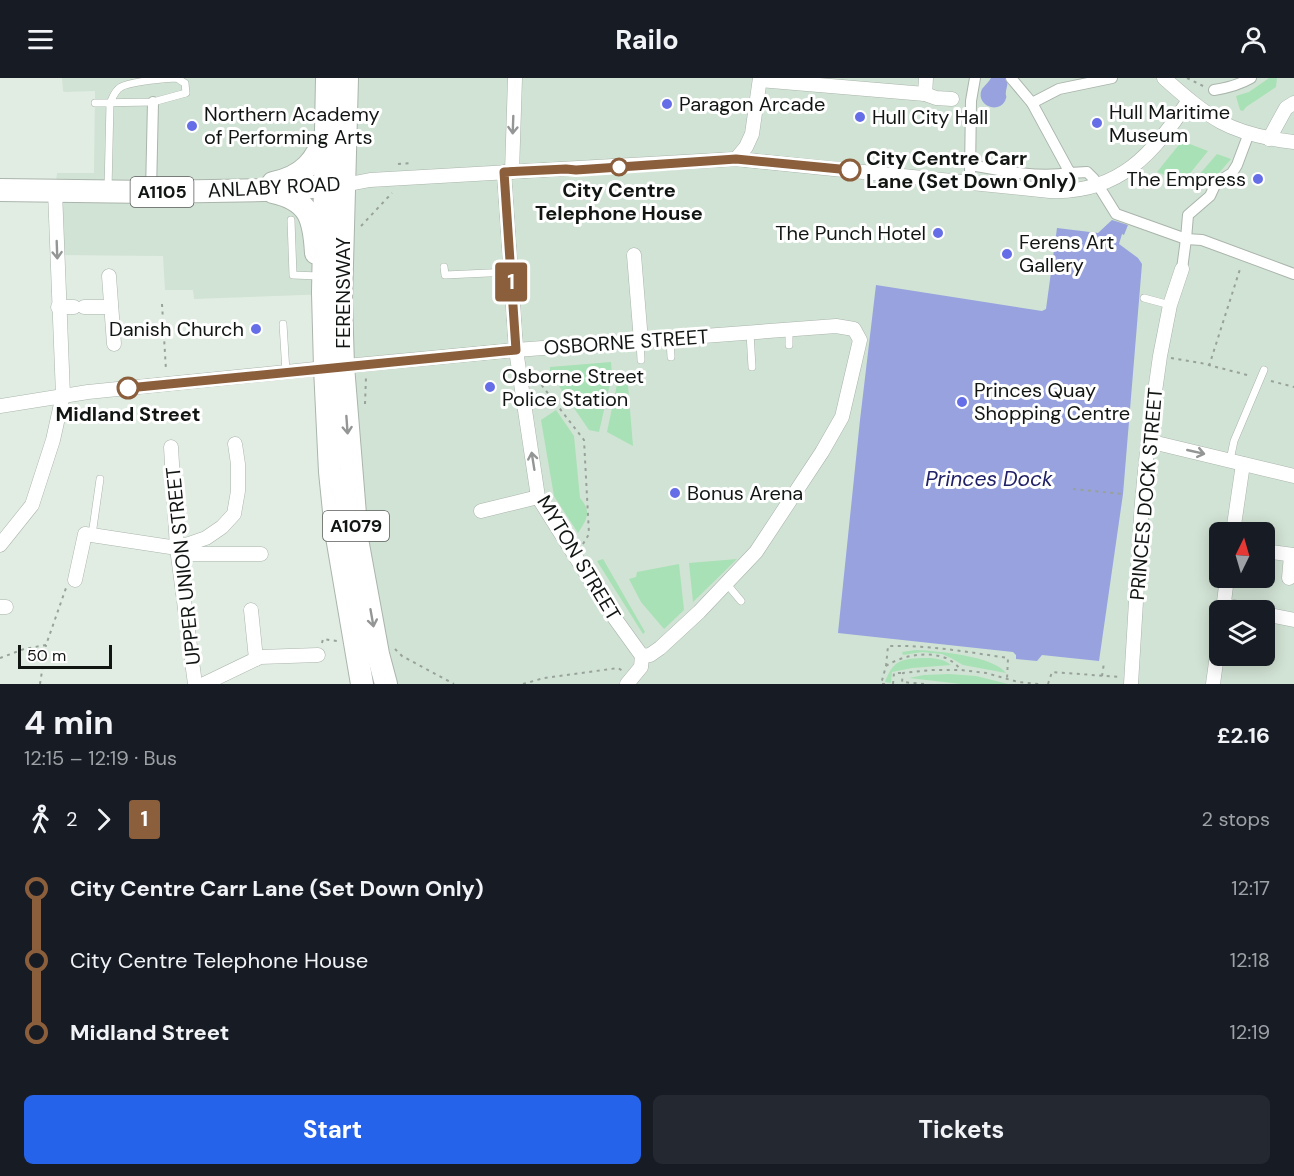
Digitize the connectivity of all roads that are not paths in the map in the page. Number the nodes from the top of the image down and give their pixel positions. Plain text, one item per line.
1 (327, 78) edge
2 (347, 78) edge
3 (515, 78) edge
4 (926, 78) edge
5 (975, 78) edge
6 (1011, 78) edge
7 (1112, 78) edge
8 (1164, 78) edge
9 (1251, 78) edge
10 (760, 79) edge
11 (1214, 90) road end
12 (925, 94) junction
13 (952, 99) joint
14 (1189, 100) junction
15 (970, 101) junction
16 (153, 102) junction
17 (95, 103) dead end
18 (110, 103) junction
19 (1032, 103) junction
20 (1294, 103) edge
21 (326, 132) junction
22 (1249, 133) junction
23 (1269, 139) junction
24 (1294, 142) edge
25 (736, 159) junction
26 (508, 172) junction
27 (1070, 172) junction
28 (969, 174) junction
29 (1096, 182) junction
30 (334, 185) junction
31 (0, 190) edge
32 (239, 190) junction
33 (264, 190) junction
34 (55, 192) junction
35 (108, 192) junction
36 (151, 192) junction
37 (291, 220) dead end
38 (1186, 239) junction
39 (634, 255) dead end
40 (444, 267) dead end
41 (1182, 269) joint
42 (510, 272) junction
43 (1294, 274) edge
44 (109, 276) dead end
45 (321, 284) junction
46 (1144, 298) dead end
47 (1170, 305) junction
48 (58, 307) junction
49 (111, 307) junction
50 (283, 324) dead end
51 (789, 330) junction
52 (750, 333) junction
53 (670, 339) junction
54 (640, 341) junction
55 (114, 344) dead end
56 (789, 345) dead end
57 (516, 350) junction
58 (671, 357) dead end
59 (641, 360) dead end
60 (334, 367) junction
61 (752, 367) dead end
62 (1264, 370) dead end
63 (286, 372) junction
64 (63, 395) junction
65 (0, 406) edge
66 (1148, 441) junction
67 (235, 444) dead end
68 (171, 447) dead end
69 (1237, 462) junction
70 (1294, 476) edge
71 (100, 479) dead end
72 (538, 497) junction
73 (481, 512) dead end
74 (1234, 522) edge
75 (92, 535) junction
76 (0, 545) edge
77 (178, 551) junction
78 (1275, 553) edge
79 (261, 554) dead end
80 (1293, 555) edge
81 (1289, 578) dead end
82 (75, 580) road end
83 (726, 583) junction
84 (741, 602) dead end
85 (250, 610) dead end
86 (1275, 616) edge
87 (1294, 620) edge
88 (318, 655) dead end
89 (642, 656) junction
90 (256, 659) junction
91 (1215, 666) edge
92 (384, 675) edge
93 (630, 681) edge
94 (1131, 681) edge
95 (195, 684) edge
96 (204, 684) edge
97 (362, 684) edge
98 (396, 684) edge
99 (1213, 684) edge

1 - 21 main road, FERENSWAY / A1079
2 - 30 main road, FERENSWAY / A1079
3 -> 26 street, MYTON STREET
4 - 12 street
5 - 15 street
6 - 19 street
7 - 19 street
8 - 14 street
9 - 11 street
10 - 12 street
10 - 25 street
12 - 13 street
13 - 15 street
14 - 22 street
14 - 29 street, ANLABY ROAD
15 - 28 street
16 - 18 lane
16 - 18 lane
16 - 36 street
17 - 18 lane
18 - 35 lane
19 - 27 street
20 - 23 street
21 - 30 main road, FERENSWAY / A1079
21 - 32 main road
22 - 23 street
22 - 38 street, PRINCES DOCK STREET
23 - 24 street
25 - 26 street, ANLABY ROAD
25 - 28 street, ANLABY ROAD
26 - 30 street, ANLABY ROAD
26 - 42 street, MYTON STREET
27 - 28 street
27 - 29 street
28 - 29 street, ANLABY ROAD
29 - 38 street
30 - 33 main road, ANLABY ROAD / A1105
30 - 45 main road, FERENSWAY / A1079
30 - 60 main road, FERENSWAY / A1079
31 - 34 main road, ANLABY ROAD / A1105
32 - 33 main road, ANLABY ROAD / A1105
32 - 36 main road, ANLABY ROAD / A1105
33 - 45 main road
34 - 35 main road, ANLABY ROAD / A1105
34 -> 48 street
35 - 36 main road, ANLABY ROAD / A1105
37 - 45 lane
38 - 41 street, PRINCES DOCK STREET
38 - 43 street
39 - 54 street
40 - 42 lane
41 - 47 street, PRINCES DOCK STREET
42 - 57 street, MYTON STREET
44 - 49 street
45 - 60 main road, FERENSWAY / A1079
46 - 47 lane
47 - 66 street, PRINCES DOCK STREET
48 - 49 street
48 - 64 street
49 - 55 street
50 - 63 lane
51 - 52 street, OSBORNE STREET
51 - 56 lane
51 - 83 street, OSBORNE STREET
52 - 53 street, OSBORNE STREET
52 - 61 lane
53 - 54 street, OSBORNE STREET
53 - 58 lane
54 - 57 street, OSBORNE STREET
54 - 59 lane
57 - 60 street, OSBORNE STREET
72 -> 57 street, MYTON STREET
60 - 63 street, OSBORNE STREET
60 -> 92 main road, FERENSWAY / A1079
60 - 97 main road, FERENSWAY / A1079
62 - 69 lane
63 - 64 street, OSBORNE STREET
64 - 65 street, OSBORNE STREET
64 - 76 street
66 -> 69 street
66 - 94 street, PRINCES DOCK STREET
67 - 77 street
68 - 77 street, UPPER UNION STREET
69 - 70 street
69 - 74 street
71 - 75 lane
72 - 73 street
72 - 89 street, MYTON STREET
75 - 77 street
75 - 82 street
77 - 79 street
77 - 95 street, UPPER UNION STREET
78 - 80 street
80 - 81 street
83 - 84 lane
83 - 89 street
85 - 90 street
86 - 87 street
88 - 90 street
89 - 93 street
90 - 96 street
91 - 99 street
92 - 98 main road

